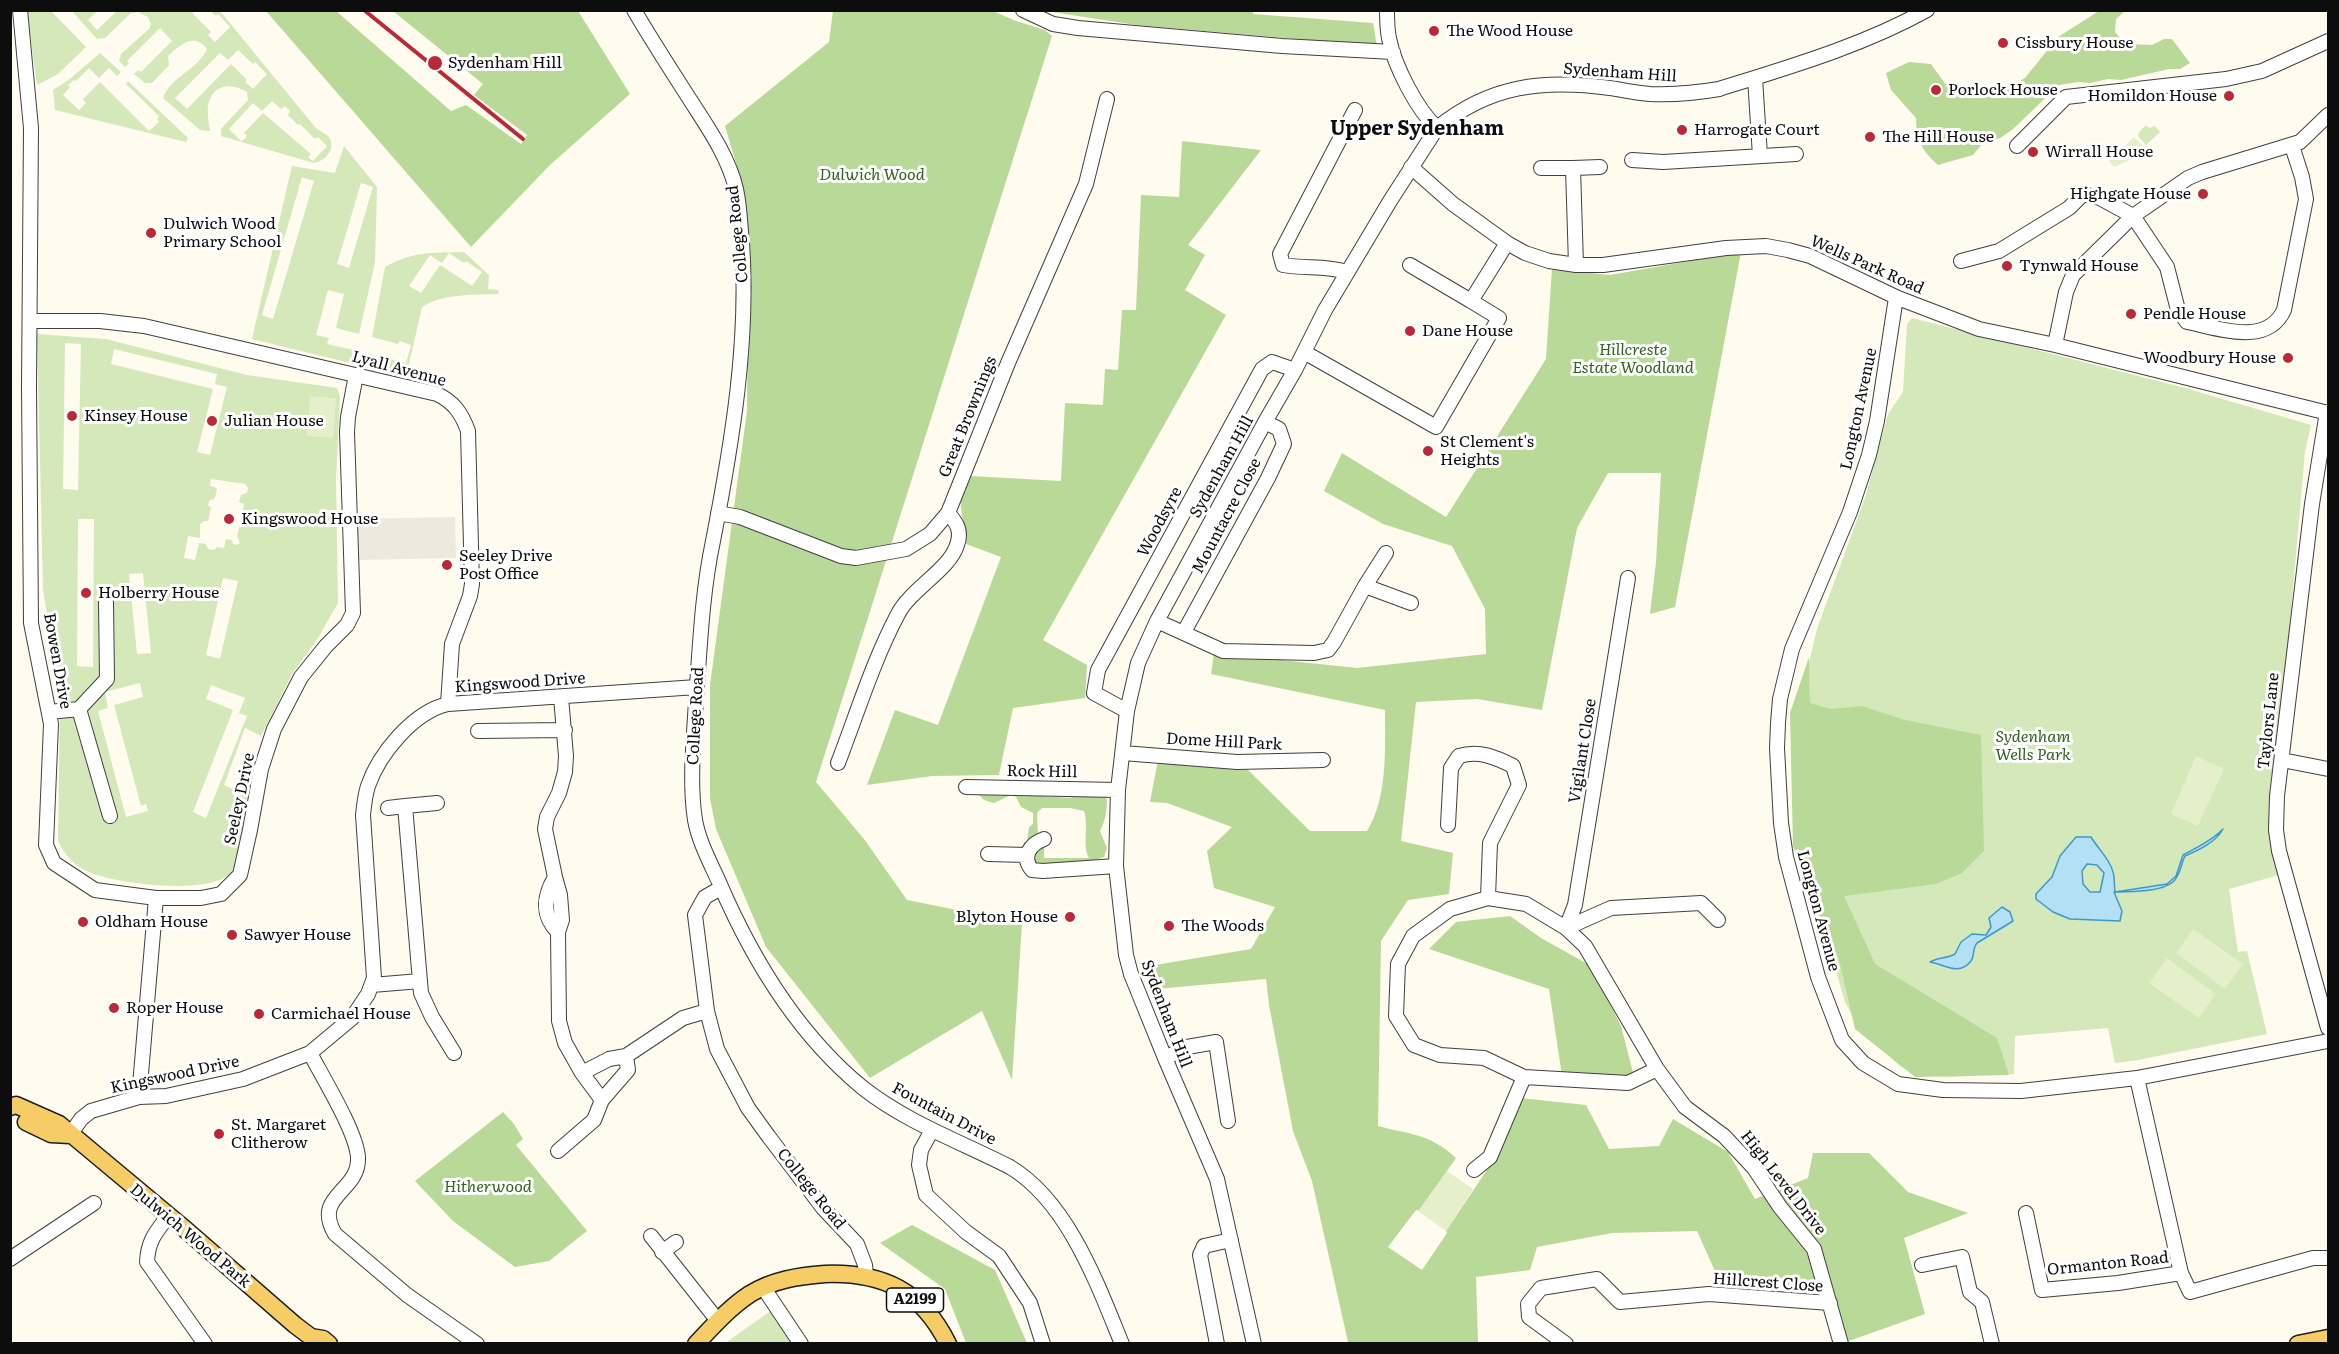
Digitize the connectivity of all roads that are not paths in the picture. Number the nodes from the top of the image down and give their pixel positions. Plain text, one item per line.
1 (20, 10) edge
2 (634, 10) edge
3 (1023, 10) edge
4 (1387, 10) edge
5 (1927, 10) edge
6 (2328, 41) edge
7 (1393, 52) junction
8 (1755, 78) junction
9 (1107, 99) dead end
10 (1355, 110) dead end
11 (2328, 115) edge
12 (1437, 128) junction
13 (2017, 146) dead end
14 (2292, 146) junction
15 (1796, 154) dead end
16 (1760, 156) junction
17 (1632, 160) dead end
18 (1411, 167) junction
19 (1600, 167) dead end
20 (1541, 168) dead end
21 (1573, 168) junction
22 (2133, 216) junction
23 (1507, 243) junction
24 (1961, 261) dead end
25 (1410, 265) dead end
26 (1576, 265) junction
27 (1347, 272) junction
28 (1898, 298) junction
29 (1471, 301) junction
30 (31, 321) junction
31 (2055, 345) junction
32 (1304, 352) junction
33 (1295, 370) junction
34 (356, 375) junction
35 (2328, 412) edge
36 (1265, 422) junction
37 (718, 513) junction
38 (948, 513) junction
39 (1386, 553) dead end
40 (1628, 578) dead end
41 (1365, 586) junction
42 (106, 602) dead end
43 (1411, 603) dead end
44 (1157, 621) junction
45 (1184, 632) junction
46 (697, 687) junction
47 (561, 697) junction
48 (448, 704) junction
49 (80, 709) junction
50 (1127, 711) junction
51 (49, 712) junction
52 (565, 730) junction
53 (478, 731) dead end
54 (1123, 753) junction
55 (1323, 760) dead end
56 (2282, 760) junction
57 (838, 764) dead end
58 (2328, 769) edge
59 (966, 787) dead end
60 (1118, 790) junction
61 (437, 803) dead end
62 (405, 806) junction
63 (388, 808) dead end
64 (110, 816) dead end
65 (1448, 825) dead end
66 (1044, 839) dead end
67 (988, 854) dead end
68 (1027, 855) junction
69 (1116, 866) junction
70 (721, 888) junction
71 (156, 898) junction
72 (1488, 898) junction
73 (1718, 920) dead end
74 (1566, 928) junction
75 (420, 981) junction
76 (372, 986) junction
77 (707, 1011) junction
78 (2328, 1028) edge
79 (2328, 1041) edge
80 (310, 1053) junction
81 (454, 1053) dead end
82 (626, 1056) junction
83 (1164, 1058) junction
84 (1657, 1069) junction
85 (582, 1073) junction
86 (1524, 1077) junction
87 (2137, 1078) junction
88 (139, 1097) junction
89 (602, 1100) junction
90 (10, 1109) edge
91 (1228, 1121) dead end
92 (932, 1130) junction
93 (70, 1135) junction
94 (558, 1151) dead end
95 (1473, 1170) dead end
96 (94, 1203) dead end
97 (2026, 1213) dead end
98 (169, 1215) junction
99 (651, 1236) dead end
100 (1231, 1240) junction
101 (676, 1242) dead end
102 (662, 1252) junction
103 (2328, 1258) edge
104 (10, 1259) edge
105 (1922, 1265) dead end
106 (2181, 1273) junction
107 (866, 1275) junction
108 (763, 1287) junction
109 (1830, 1303) junction
110 (718, 1321) junction
111 (2328, 1338) edge
112 (311, 1340) edge
113 (205, 1344) edge
114 (329, 1344) edge
115 (477, 1344) edge
116 (696, 1344) edge
117 (801, 1344) edge
118 (948, 1344) edge
119 (1043, 1344) edge
120 (1122, 1344) edge
121 (1217, 1344) edge
122 (1254, 1344) edge
123 (1566, 1344) edge
124 (1841, 1344) edge
125 (1992, 1344) edge
126 (2298, 1344) edge

1 - 30 street, Bowen Drive
2 - 37 street, College Road
3 - 7 street
4 - 7 street
5 - 8 street, Sydenham Hill
6 - 13 street
7 - 12 street
8 - 12 street, Sydenham Hill
8 - 16 street
9 - 38 street, Great Brownings
10 - 27 street
11 - 14 street
12 - 18 street, Sydenham Hill
14 - 22 street
14 - 22 street
15 - 16 street
16 - 17 street
18 - 23 street, Wells Park Road
18 - 27 street, Sydenham Hill
19 - 21 street
20 - 21 street
21 - 26 street
22 - 24 street
22 - 31 street
23 - 26 street, Wells Park Road
23 - 29 street
25 - 29 street
26 - 28 street, Wells Park Road
27 - 32 street, Sydenham Hill
28 - 31 street, Wells Park Road
28 - 87 street, Longton Avenue
29 - 32 street
30 - 34 street, Lyall Avenue
30 - 51 street, Bowen Drive
31 - 35 street, Wells Park Road
32 - 33 street, Sydenham Hill
33 - 36 street, Sydenham Hill
33 - 50 street, Woodsyre
34 - 48 street, Lyall Avenue
34 - 71 street, Seeley Drive
35 - 56 street, Taylors Lane
36 - 44 street, Sydenham Hill
36 - 45 street, Mountacre Close
37 - 38 street, Great Brownings
37 - 46 street, College Road
38 - 57 street
39 - 41 street
40 - 74 street, Vigilant Close
41 - 43 street
41 - 45 street
42 - 49 street
44 - 45 street
44 - 50 street, Sydenham Hill
46 - 47 street, Kingswood Drive
46 - 70 street, College Road
47 - 48 street, Kingswood Drive
47 - 52 street
48 - 76 street, Kingswood Drive
49 - 51 street
49 - 64 street
50 - 54 street, Sydenham Hill
51 - 71 street, Bowen Drive
52 - 53 street
52 - 85 street
54 - 55 street, Dome Hill Park
54 - 60 street, Sydenham Hill
56 - 58 street
56 - 78 street, Taylors Lane
59 - 60 street, Rock Hill
60 - 69 street, Sydenham Hill
61 - 62 street
62 - 63 street
62 - 75 street
65 - 72 street
66 - 68 street
67 - 68 street
68 - 69 street
69 - 83 street, Sydenham Hill
70 - 77 street, College Road
70 - 92 street, Fountain Drive
71 - 88 street
72 - 74 street, High Level Drive
72 - 86 street, High Level Drive
73 - 74 street
74 - 84 street, High Level Drive
75 - 76 street
75 - 81 street
76 - 80 street, Kingswood Drive
77 - 82 street
77 - 107 street, College Road
79 - 87 street, Longton Avenue
80 - 88 street, Kingswood Drive
80 - 115 street
82 - 85 street
82 - 89 street
83 - 91 street
83 - 100 street, Sydenham Hill
84 - 86 street, High Level Drive
84 - 109 street, High Level Drive
85 - 89 street
86 - 95 street
87 - 106 street, Ormanton Road
88 - 93 street, Kingswood Drive
89 - 94 street
90 - 93 main road, Dulwich Wood Park
92 - 119 street
92 - 120 street, Fountain Drive
93 - 98 main road, Dulwich Wood Park
96 - 104 street
97 - 106 street, Ormanton Road
98 - 112 main road, Dulwich Wood Park
98 - 113 street
99 - 102 street
100 - 121 street
100 - 122 street, Sydenham Hill
101 - 102 street
102 - 110 street
103 - 106 street, Ormanton Road
105 - 125 street
107 - 108 main road, A2199
107 - 118 main road, A2199
108 - 110 main road, A2199
108 - 117 street
109 - 123 street, Hillcrest Close
109 - 124 street, High Level Drive
110 - 116 main road, A2199
111 - 126 main road
112 - 114 main road, Dulwich Wood Park

